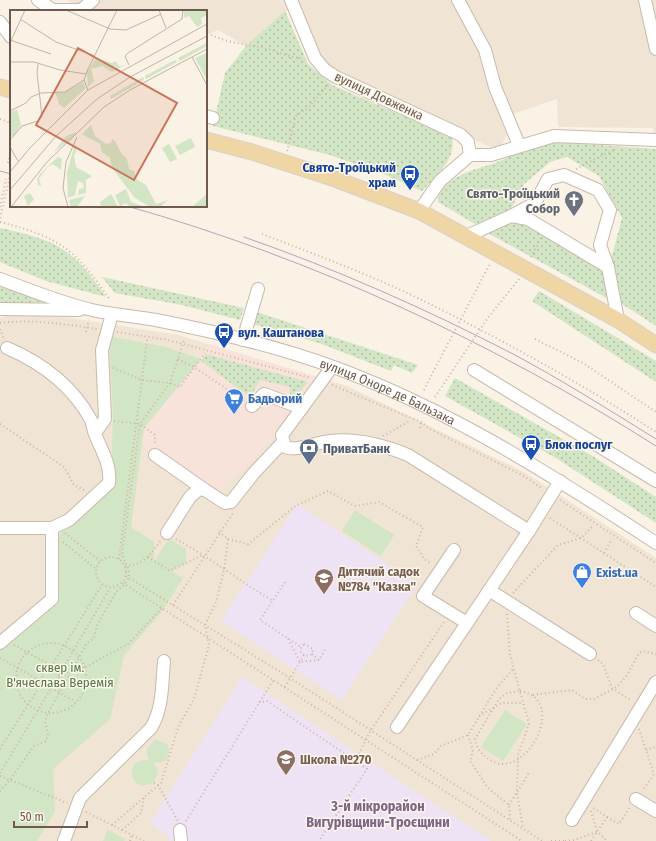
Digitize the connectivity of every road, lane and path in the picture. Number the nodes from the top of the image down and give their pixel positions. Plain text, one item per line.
1 (38, 0) edge
2 (93, 0) edge
3 (291, 0) edge
4 (458, 0) edge
5 (645, 0) edge
6 (81, 10) edge
7 (0, 22) edge
8 (211, 35) dead end
9 (10, 36) edge
10 (656, 49) edge
11 (315, 58) junction
12 (336, 77) junction
13 (0, 87) edge
14 (10, 90) edge
15 (0, 119) edge
16 (10, 123) edge
17 (633, 139) junction
18 (207, 140) edge
19 (656, 140) edge
20 (519, 145) junction
21 (287, 151) dead end
22 (10, 154) edge
23 (470, 155) junction
24 (8, 163) dead end
25 (10, 175) edge
26 (564, 175) junction
27 (6, 179) dead end
28 (0, 207) edge
29 (419, 212) junction
30 (511, 216) junction
31 (0, 218) edge
32 (0, 222) edge
33 (545, 230) junction
34 (262, 234) dead end
35 (467, 236) junction
36 (531, 257) dead end
37 (492, 260) dead end
38 (608, 268) junction
39 (521, 276) dead end
40 (0, 279) edge
41 (258, 289) dead end
42 (110, 300) dead end
43 (0, 310) edge
44 (112, 314) junction
45 (90, 315) junction
46 (618, 320) junction
47 (0, 323) edge
48 (87, 328) junction
49 (480, 330) junction
50 (107, 331) junction
51 (86, 332) dead end
52 (535, 339) dead end
53 (147, 340) dead end
54 (184, 340) dead end
55 (243, 340) junction
56 (183, 344) junction
57 (656, 345) edge
58 (6, 348) dead end
59 (205, 353) dead end
60 (178, 359) junction
61 (104, 364) junction
62 (194, 367) junction
63 (332, 367) junction
64 (474, 370) dead end
65 (142, 380) junction
66 (322, 381) junction
67 (170, 383) junction
68 (424, 390) dead end
69 (435, 397) dead end
70 (252, 406) joint
71 (302, 408) junction
72 (656, 412) edge
73 (105, 419) junction
74 (408, 422) dead end
75 (421, 422) junction
76 (0, 424) edge
77 (140, 424) junction
78 (136, 425) junction
79 (420, 428) dead end
80 (656, 432) edge
81 (94, 433) junction
82 (283, 442) junction
83 (370, 443) junction
84 (155, 454) joint
85 (560, 481) junction
86 (656, 481) edge
87 (204, 490) junction
88 (551, 494) junction
89 (95, 496) junction
90 (234, 504) junction
91 (541, 512) junction
92 (593, 526) dead end
93 (0, 528) edge
94 (53, 529) junction
95 (529, 531) junction
96 (219, 532) junction
97 (167, 533) junction
98 (581, 538) junction
99 (228, 539) junction
100 (612, 539) dead end
101 (656, 543) edge
102 (454, 550) dead end
103 (604, 553) junction
104 (204, 555) junction
105 (148, 558) junction
106 (118, 559) junction
107 (100, 561) junction
108 (656, 562) edge
109 (125, 566) junction
110 (96, 570) junction
111 (224, 570) junction
112 (440, 570) junction
113 (127, 577) junction
114 (286, 582) dead end
115 (124, 584) junction
116 (102, 585) junction
117 (656, 587) edge
118 (110, 588) junction
119 (489, 590) junction
120 (506, 601) junction
121 (273, 602) junction
122 (174, 605) junction
123 (162, 608) junction
124 (450, 612) junction
125 (636, 613) dead end
126 (467, 623) junction
127 (205, 624) junction
128 (656, 626) edge
129 (208, 637) junction
130 (288, 638) junction
131 (2, 641) edge
132 (64, 645) junction
133 (301, 647) junction
134 (325, 650) dead end
135 (73, 651) junction
136 (26, 652) junction
137 (312, 654) junction
138 (590, 654) joint
139 (656, 654) edge
140 (304, 655) junction
141 (0, 658) edge
142 (319, 660) junction
143 (164, 662) dead end
144 (300, 662) junction
145 (17, 667) junction
146 (51, 667) junction
147 (84, 668) junction
148 (514, 668) junction
149 (70, 672) junction
150 (59, 675) junction
151 (290, 678) junction
152 (274, 679) junction
153 (42, 681) junction
154 (656, 682) edge
155 (52, 687) junction
156 (285, 687) junction
157 (612, 688) junction
158 (520, 691) junction
159 (59, 692) junction
160 (533, 695) junction
161 (76, 702) junction
162 (259, 702) junction
163 (523, 703) junction
164 (28, 704) junction
165 (494, 707) junction
166 (38, 710) junction
167 (638, 712) junction
168 (48, 713) junction
169 (478, 717) junction
170 (397, 727) dead end
171 (371, 730) junction
172 (468, 735) junction
173 (366, 739) junction
174 (656, 747) edge
175 (0, 749) edge
176 (646, 750) junction
177 (417, 760) junction
178 (355, 761) junction
179 (517, 761) junction
180 (530, 771) dead end
181 (656, 771) edge
182 (0, 773) edge
183 (654, 774) junction
184 (154, 783) dead end
185 (158, 785) junction
186 (0, 791) edge
187 (517, 793) junction
188 (145, 797) junction
189 (636, 798) junction
190 (509, 805) junction
191 (656, 811) edge
192 (607, 817) junction
193 (510, 820) junction
194 (572, 820) dead end
195 (112, 825) dead end
196 (523, 828) junction
197 (122, 830) dead end
198 (597, 832) junction
199 (132, 835) dead end
200 (64, 841) edge
201 (130, 841) edge
202 (319, 841) edge
203 (522, 841) edge
204 (542, 841) edge
205 (551, 841) edge
206 (566, 841) edge
207 (591, 841) edge
208 (607, 841) edge

1 - 6 street
2 - 6 street
3 - 11 street, вулиця Довженка
4 - 20 street
5 - 10 street
7 - 9 street
8 - 11 path
11 - 12 street, вулиця Довженка
12 - 21 path
12 - 23 street, вулиця Довженка
13 - 14 main road
15 - 16 path
17 - 19 street
17 - 20 street
17 - 26 path
18 - 29 main road
20 - 23 street
22 - 24 path
23 - 29 street
25 - 31 path, bridge
26 - 30 street
26 - 38 street
27 - 28 path
29 - 35 main road
30 - 33 street
30 - 35 street
32 - 42 path
33 - 36 path
33 - 38 street
34 - 49 path
35 - 46 main road
37 - 68 path, bridge
38 - 46 street
39 - 49 path
40 - 45 street, вулиця Оноре де Бальзака
41 - 55 street
43 - 45 street, вулиця Оноре де Бальзака
44 - 45 street, вулиця Оноре де Бальзака
44 - 50 street
44 - 55 street, вулиця Оноре де Бальзака
45 - 48 path
46 - 57 main road
47 - 48 path
48 - 50 path
48 - 51 path
49 - 69 path
49 - 80 path
50 - 56 path
50 - 61 street
52 - 72 path
53 - 65 path
54 - 56 path
55 - 63 street, вулиця Оноре де Бальзака
56 - 60 path
56 - 66 path
58 - 81 street
59 - 62 path
60 - 62 path
60 - 67 path
61 - 65 path
61 - 73 street
62 - 67 path
62 - 70 path
63 - 66 street
63 - 85 street, вулиця Оноре де Бальзака
64 - 86 street
65 - 67 path
65 - 78 path
66 - 71 street
66 - 75 path
67 - 77 path
70 - 71 street
71 - 82 street
73 - 78 path
73 - 81 street
74 - 83 path
75 - 79 path
75 - 88 path
76 - 89 path
77 - 78 path
77 - 84 path
77 - 113 path
78 - 106 path
81 - 89 street
82 - 83 street
82 - 90 street
83 - 95 street
84 - 87 street
85 - 88 street
85 - 101 street, вулиця Оноре де Бальзака
87 - 90 street
87 - 97 street
88 - 91 street
88 - 108 path
89 - 94 street
90 - 96 path
91 - 95 street
91 - 98 path
92 - 98 path
93 - 94 street
94 - 107 path
94 - 110 path
94 - 131 street
95 - 119 street
96 - 99 path
96 - 104 path
97 - 104 path
97 - 105 path
98 - 103 path
98 - 120 path
99 - 111 path
99 - 112 path
100 - 103 path
102 - 112 street
103 - 117 path
104 - 105 path
104 - 111 path
104 - 122 path
105 - 109 path
106 - 107 path
106 - 109 path
107 - 110 path
109 - 113 path
110 - 116 path
111 - 121 path
111 - 127 path
112 - 124 street
113 - 115 path
113 - 122 path
114 - 121 path
115 - 118 path
115 - 123 path
115 - 149 path
116 - 118 path
116 - 132 path
118 - 135 path
119 - 120 street
119 - 126 street
120 - 138 street
120 - 148 path
121 - 130 path
122 - 127 path
123 - 129 path
123 - 147 path
124 - 126 street
124 - 171 path
125 - 128 street
126 - 170 street
127 - 129 path
127 - 151 path
129 - 152 path
129 - 185 path
130 - 133 path
130 - 144 path
131 - 136 path
132 - 135 path
132 - 136 path
132 - 146 path
133 - 137 path
133 - 140 path
134 - 142 path
135 - 147 path
135 - 150 path
136 - 145 path
136 - 146 path
137 - 140 path
137 - 142 path
138 - 157 path
139 - 157 path
140 - 144 path
141 - 145 path
142 - 144 path
143 - 200 street
144 - 151 path
145 - 153 path
145 - 164 path
146 - 150 path
146 - 153 path
147 - 149 path
147 - 161 path
148 - 158 path
148 - 169 path
149 - 150 path
149 - 159 path
150 - 155 path
151 - 156 path
151 - 171 path
152 - 156 path
152 - 162 path
153 - 155 path
153 - 164 path
154 - 167 street
155 - 159 path
155 - 166 path
156 - 173 path
157 - 160 path
157 - 167 path
158 - 160 path
158 - 163 path
158 - 165 path
159 - 161 path
159 - 168 path
160 - 179 path
161 - 168 path
162 - 178 path
162 - 185 path
163 - 165 path
163 - 179 path
164 - 166 path
164 - 175 path
165 - 169 path
165 - 179 path
166 - 168 path
166 - 182 path
167 - 176 path
167 - 194 street
168 - 186 path
169 - 172 path
171 - 173 path
171 - 177 path
172 - 177 path
172 - 190 path
173 - 178 path
173 - 203 path
174 - 176 path
176 - 183 path
177 - 193 path
178 - 202 path
179 - 187 path
180 - 187 path
181 - 183 path
183 - 189 path
184 - 185 path
185 - 188 path
187 - 190 path
187 - 196 path
188 - 195 path
188 - 197 path
189 - 191 street
189 - 192 path
190 - 193 path
192 - 198 path
192 - 198 path
193 - 196 path
196 - 204 path
198 - 206 path
198 - 207 path
198 - 208 path
199 - 201 path
205 - 206 path

